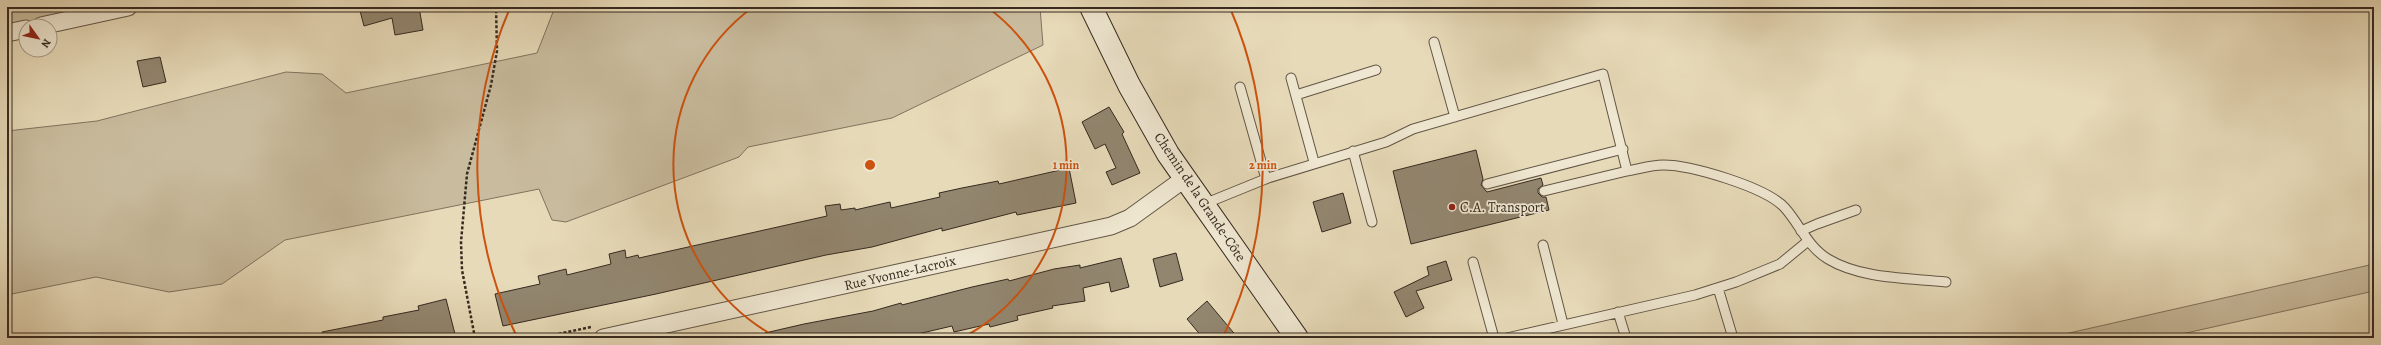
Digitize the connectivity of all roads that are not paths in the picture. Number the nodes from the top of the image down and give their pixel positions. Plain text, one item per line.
1 (128, 7) edge
2 (1091, 7) edge
3 (90, 11) edge
4 (58, 21) edge
5 (18, 31) edge
6 (7, 33) edge
7 (1434, 42) dead end
8 (1376, 70) dead end
9 (1291, 78) dead end
10 (1240, 87) dead end
11 (1296, 95) junction
12 (1455, 117) junction
13 (1623, 149) junction
14 (1354, 151) junction
15 (1314, 162) junction
16 (1627, 171) junction
17 (1184, 179) junction
18 (1266, 179) junction
19 (1487, 184) dead end
20 (1544, 191) dead end
21 (1202, 205) junction
22 (1856, 210) dead end
23 (1372, 222) dead end
24 (1801, 231) junction
25 (1808, 241) junction
26 (1543, 245) dead end
27 (1473, 262) dead end
28 (1946, 282) dead end
29 (1718, 288) junction
30 (1618, 312) junction
31 (1563, 324) junction
32 (603, 338) edge
33 (1297, 338) edge
34 (1494, 338) edge
35 (1508, 338) edge
36 (1626, 338) edge
37 (1733, 338) edge

1 - 3 street
2 - 17 main road, Chemin de la Grande-Côte
3 - 4 street
5 - 6 street
7 - 12 lane
8 - 11 lane
9 - 11 lane
10 - 18 lane
11 - 15 lane
12 - 13 lane
12 - 14 lane
13 - 16 lane
13 - 19 lane
14 - 15 lane
14 - 23 lane
15 - 18 lane
16 - 20 lane
16 - 24 lane
17 - 21 main road, Chemin de la Grande-Côte
17 - 32 street, Rue Yvonne-Lacroix
18 - 21 lane
21 - 33 main road, Chemin de la Grande-Côte
22 - 24 lane
24 - 25 lane
25 - 28 lane
25 - 29 lane
26 - 31 lane
27 - 34 lane
29 - 30 lane
29 - 37 lane
30 - 31 lane
30 - 36 lane
31 - 35 lane

